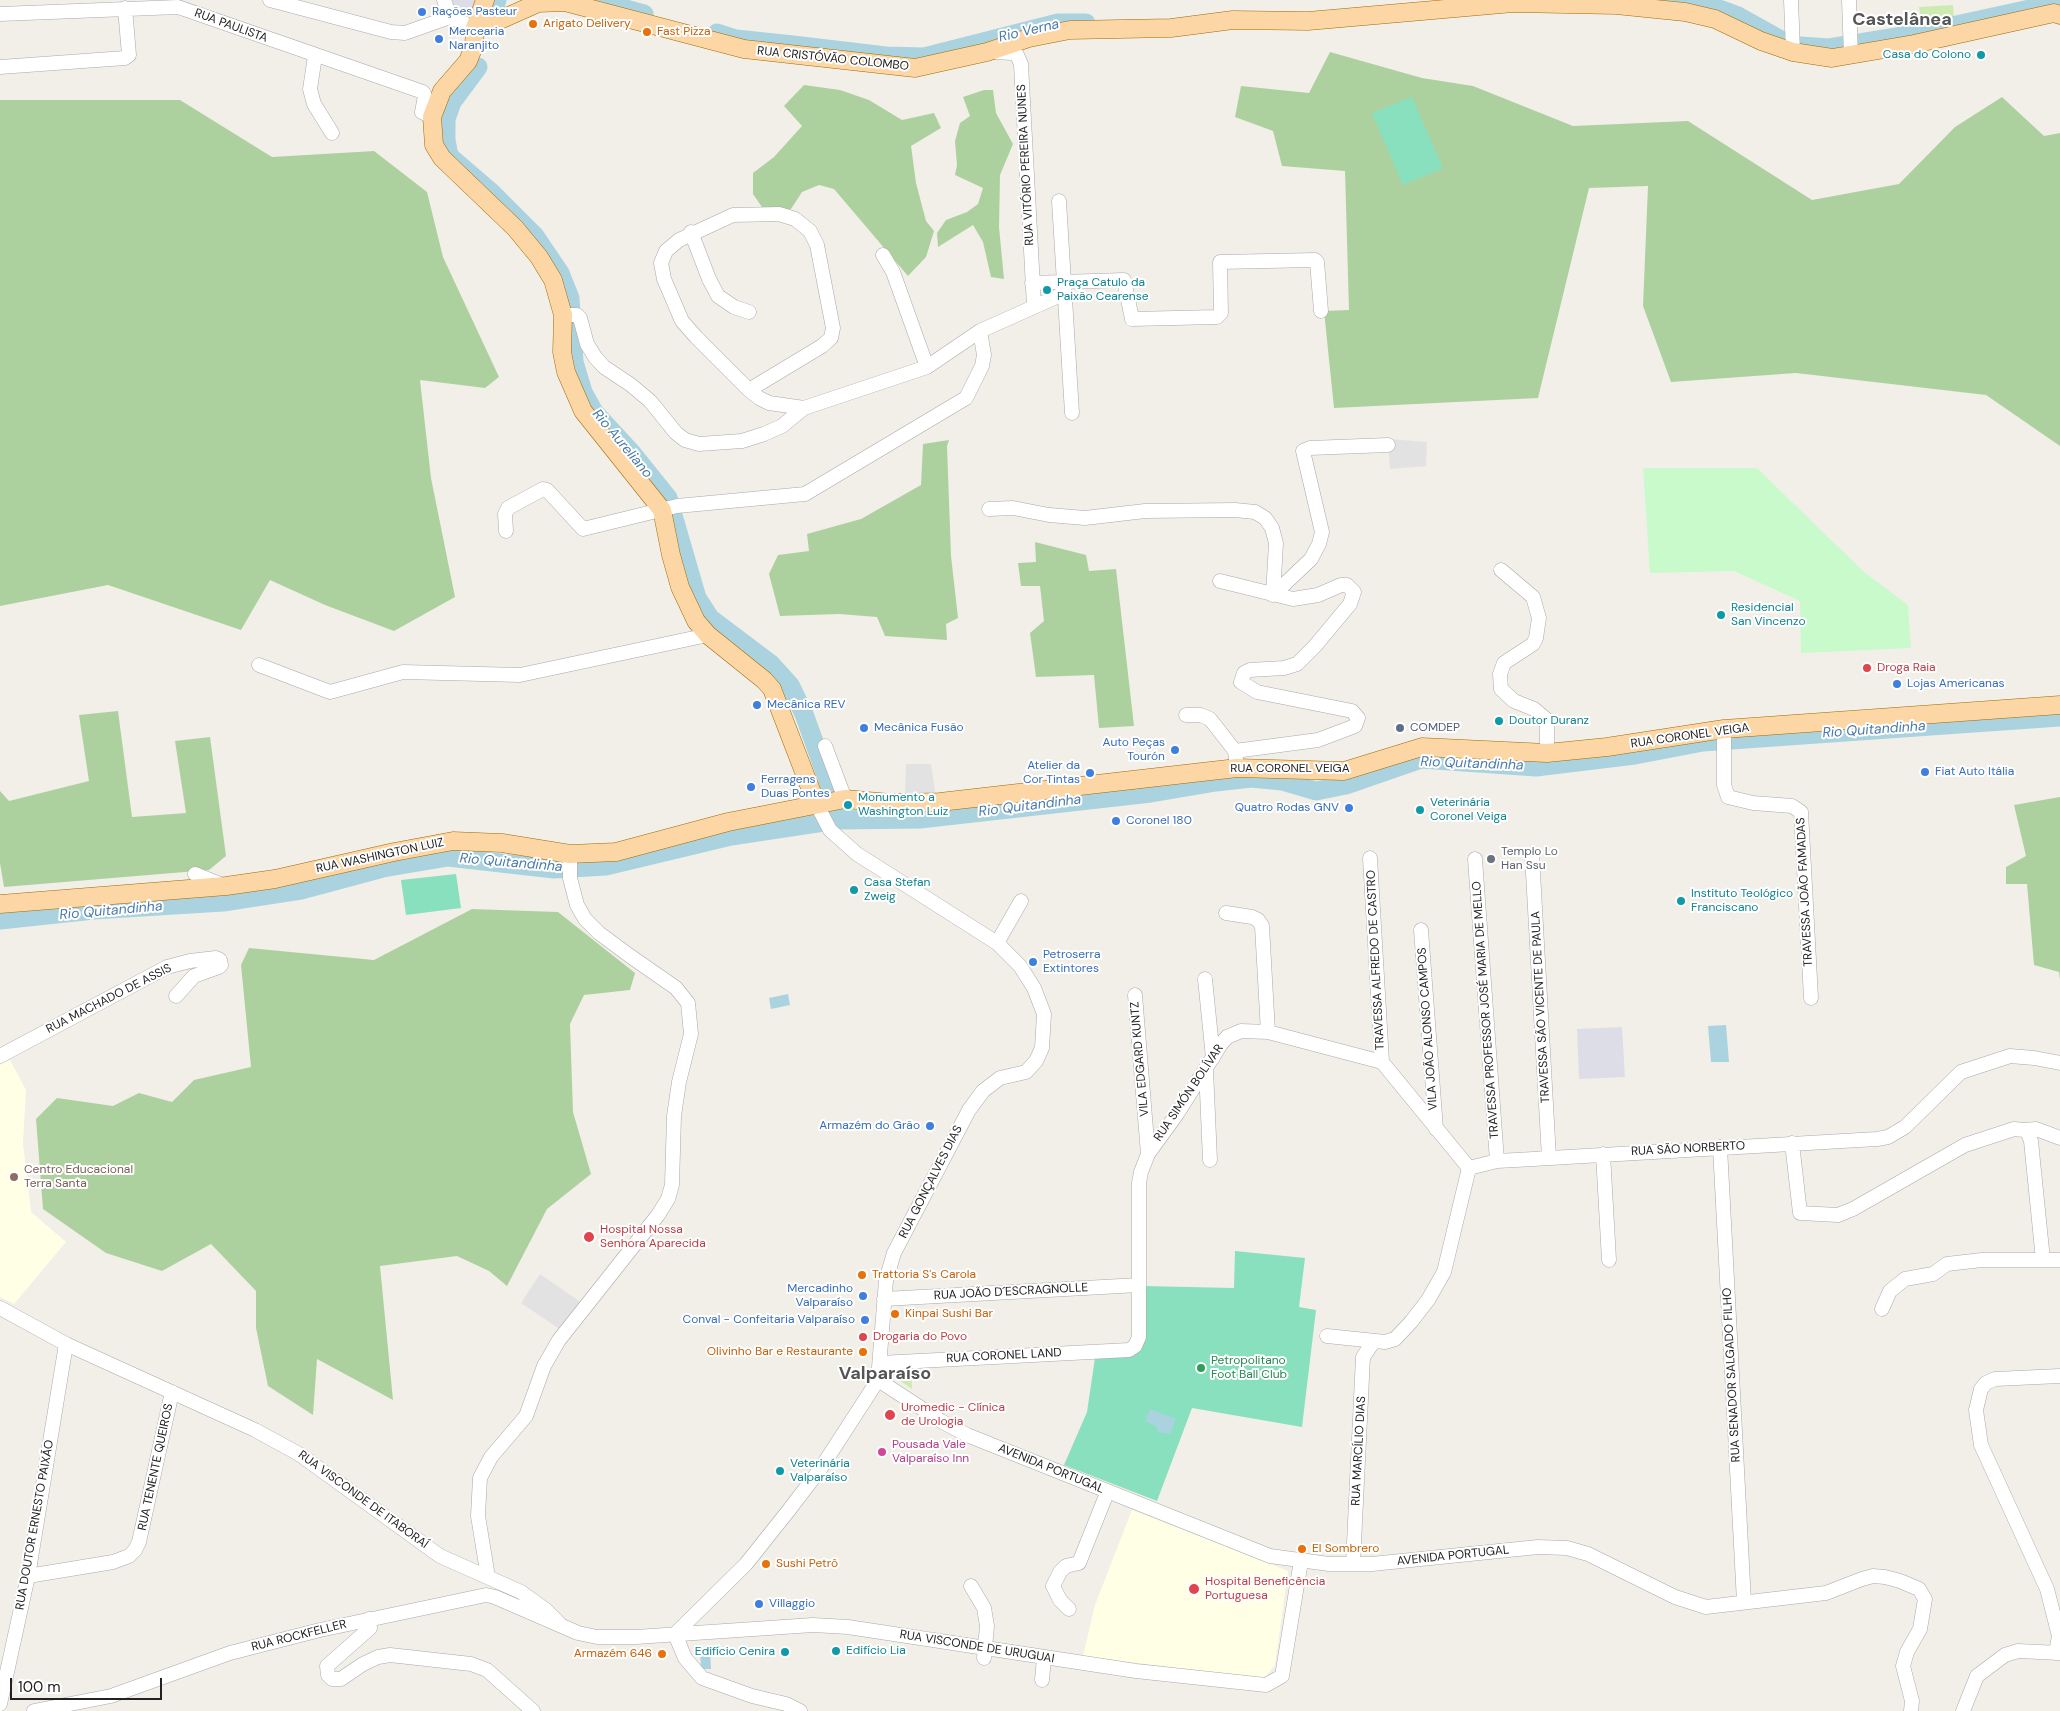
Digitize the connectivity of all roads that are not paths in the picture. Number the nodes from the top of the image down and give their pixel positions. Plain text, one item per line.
1 (270, 0) edge
2 (444, 0) edge
3 (485, 0) edge
4 (1792, 3) edge
5 (1849, 3) edge
6 (125, 8) junction
7 (2058, 13) edge
8 (0, 14) edge
9 (450, 16) junction
10 (475, 28) junction
11 (987, 52) junction
12 (1793, 52) junction
13 (315, 56) junction
14 (1851, 56) junction
15 (0, 67) edge
16 (432, 116) junction
17 (332, 133) dead end
18 (1059, 201) dead end
19 (692, 232) junction
20 (883, 255) dead end
21 (1032, 283) junction
22 (1063, 288) junction
23 (1034, 306) junction
24 (1321, 311) dead end
25 (749, 312) dead end
26 (570, 315) junction
27 (980, 331) junction
28 (927, 367) junction
29 (749, 390) junction
30 (804, 408) junction
31 (1072, 413) dead end
32 (1388, 445) dead end
33 (669, 508) junction
34 (989, 509) dead end
35 (506, 531) dead end
36 (1501, 570) dead end
37 (1220, 581) dead end
38 (1273, 596) junction
39 (708, 635) junction
40 (259, 665) dead end
41 (2060, 705) edge
42 (1186, 715) dead end
43 (1724, 729) junction
44 (825, 746) dead end
45 (1547, 754) junction
46 (1236, 759) junction
47 (845, 799) junction
48 (816, 803) junction
49 (570, 854) junction
50 (1532, 855) dead end
51 (1370, 858) dead end
52 (1475, 859) dead end
53 (195, 874) dead end
54 (226, 886) junction
55 (1021, 901) dead end
56 (0, 904) edge
57 (1226, 913) dead end
58 (1421, 930) dead end
59 (997, 943) junction
60 (1205, 980) dead end
61 (1135, 995) dead end
62 (176, 996) dead end
63 (1811, 998) dead end
64 (1268, 1032) junction
65 (0, 1056) edge
66 (1382, 1062) junction
67 (1209, 1063) junction
68 (2060, 1063) edge
69 (1436, 1129) junction
70 (2024, 1130) junction
71 (2060, 1138) edge
72 (1792, 1143) junction
73 (1720, 1148) junction
74 (1148, 1154) junction
75 (1603, 1154) junction
76 (1549, 1158) junction
77 (1210, 1160) dead end
78 (1497, 1161) junction
79 (1468, 1168) junction
80 (1609, 1260) dead end
81 (2042, 1260) junction
82 (2060, 1260) edge
83 (1138, 1285) junction
84 (884, 1299) junction
85 (0, 1308) edge
86 (1882, 1309) dead end
87 (1327, 1336) dead end
88 (1374, 1341) junction
89 (66, 1344) junction
90 (1129, 1350) joint
91 (880, 1363) junction
92 (2060, 1376) edge
93 (878, 1380) junction
94 (172, 1392) junction
95 (1107, 1493) junction
96 (1301, 1561) junction
97 (1353, 1564) junction
98 (28, 1576) junction
99 (488, 1577) junction
100 (971, 1586) dead end
101 (1744, 1602) junction
102 (1069, 1609) dead end
103 (369, 1619) junction
104 (563, 1627) junction
105 (675, 1634) junction
106 (2058, 1653) edge
107 (985, 1654) junction
108 (1044, 1658) junction
109 (1042, 1680) dead end
110 (0, 1704) edge
111 (34, 1711) edge
112 (533, 1711) edge
113 (800, 1711) edge
114 (1911, 1711) edge
115 (1963, 1711) edge

1 - 9 street
2 - 9 street
3 - 10 main road
4 - 12 street
5 - 14 street
6 - 8 street, RUA PAULISTA
6 - 13 street, RUA PAULISTA
6 - 15 street
7 - 14 main road, RUA CRISTÓVÃO COLOMBO
9 - 10 street
10 - 11 main road, RUA CRISTÓVÃO COLOMBO
10 - 16 main road
11 - 12 main road, RUA CRISTÓVÃO COLOMBO
11 - 21 street, RUA VITÓRIO PEREIRA NUNES
12 - 14 main road, RUA CRISTÓVÃO COLOMBO
13 - 16 street, RUA PAULISTA
13 - 17 street
16 - 26 main road
18 - 22 street
19 - 25 street
19 - 29 street
19 - 29 street
20 - 28 street
21 - 22 street
21 - 23 street, RUA VITÓRIO PEREIRA NUNES
22 - 23 street
22 - 24 street
22 - 31 street
23 - 27 street
26 - 30 street
26 - 33 main road
27 - 28 street
27 - 33 street
28 - 30 street
29 - 30 street
32 - 38 street
33 - 35 street
33 - 39 main road
34 - 38 street
36 - 45 street
37 - 38 street
38 - 46 street
39 - 40 street
39 - 48 main road
41 - 43 main road, RUA CORONEL VEIGA
42 - 46 street
43 - 45 main road, RUA CORONEL VEIGA
43 - 63 street, TRAVESSA JOÃO FAMADAS
44 - 47 street
45 - 46 main road, RUA CORONEL VEIGA
46 - 47 main road, RUA CORONEL VEIGA
47 - 48 main road, RUA CORONEL VEIGA
48 - 49 main road, RUA WASHINGTON LUIZ
48 - 59 street, RUA GONÇALVES DIAS
49 - 54 main road, RUA WASHINGTON LUIZ
49 - 99 street
50 - 76 street, TRAVESSA SÃO VICENTE DE PAULA
51 - 66 street, TRAVESSA ALFREDO DE CASTRO
52 - 78 street, TRAVESSA PROFESSOR JOSÉ MARIA DE MELLO
53 - 54 street
54 - 56 main road, RUA WASHINGTON LUIZ
55 - 59 street
57 - 64 street
58 - 69 street, VILA JOÃO ALONSO CAMPOS
59 - 84 street, RUA GONÇALVES DIAS
60 - 67 street
61 - 74 street, VILA EDGARD KUNTZ
62 - 65 street, RUA MACHADO DE ASSIS
64 - 66 street, RUA SIMÓN BOLÍVAR
64 - 67 street, RUA SIMÓN BOLÍVAR
66 - 69 street
67 - 74 street, RUA SIMÓN BOLÍVAR
67 - 77 street
68 - 72 street, RUA SÃO NORBERTO
69 - 79 street
70 - 71 street
70 - 72 street
70 - 81 street
72 - 73 street, RUA SÃO NORBERTO
73 - 75 street, RUA SÃO NORBERTO
73 - 101 street, RUA SENADOR SALGADO FILHO
74 - 83 street, RUA SIMÓN BOLÍVAR
75 - 76 street, RUA SÃO NORBERTO
75 - 80 street
76 - 78 street, RUA SÃO NORBERTO
78 - 79 street, RUA SÃO NORBERTO
79 - 88 street
81 - 82 street
81 - 86 street
83 - 84 street, RUA JOÃO D´ESCRAGNOLLE
83 - 90 street, RUA SIMÓN BOLÍVAR
84 - 91 street, RUA GONÇALVES DIAS
85 - 89 street, RUA VISCONDE DE ITABORAÍ
87 - 88 street
88 - 97 street, RUA MARCÍLIO DIAS
89 - 94 street, RUA VISCONDE DE ITABORAÍ
89 - 98 street, RUA DOUTOR ERNESTO PAIXÃO
90 - 91 street, RUA CORONEL LAND
91 - 93 street, RUA GONÇALVES DIAS
92 - 106 street
93 - 95 street, AVENIDA PORTUGAL
93 - 105 street, RUA GONÇALVES DIAS
94 - 98 street, RUA TENENTE QUEIROS
94 - 99 street, RUA VISCONDE DE ITABORAÍ
95 - 96 street, AVENIDA PORTUGAL
95 - 102 street
96 - 97 street, AVENIDA PORTUGAL
96 - 108 street, RUA VISCONDE DE URUGUAI
97 - 101 street, AVENIDA PORTUGAL
98 - 110 street, RUA DOUTOR ERNESTO PAIXÃO
99 - 104 street, RUA VISCONDE DE ITABORAÍ
100 - 107 street
101 - 114 street, AVENIDA PORTUGAL
103 - 104 street, RUA ROCKFELLER
103 - 111 street, RUA ROCKFELLER
103 - 112 street
104 - 105 street, RUA VISCONDE DE ITABORAÍ
105 - 107 street, RUA VISCONDE DE URUGUAI
105 - 113 street
106 - 115 street
107 - 108 street, RUA VISCONDE DE URUGUAI
108 - 109 street

